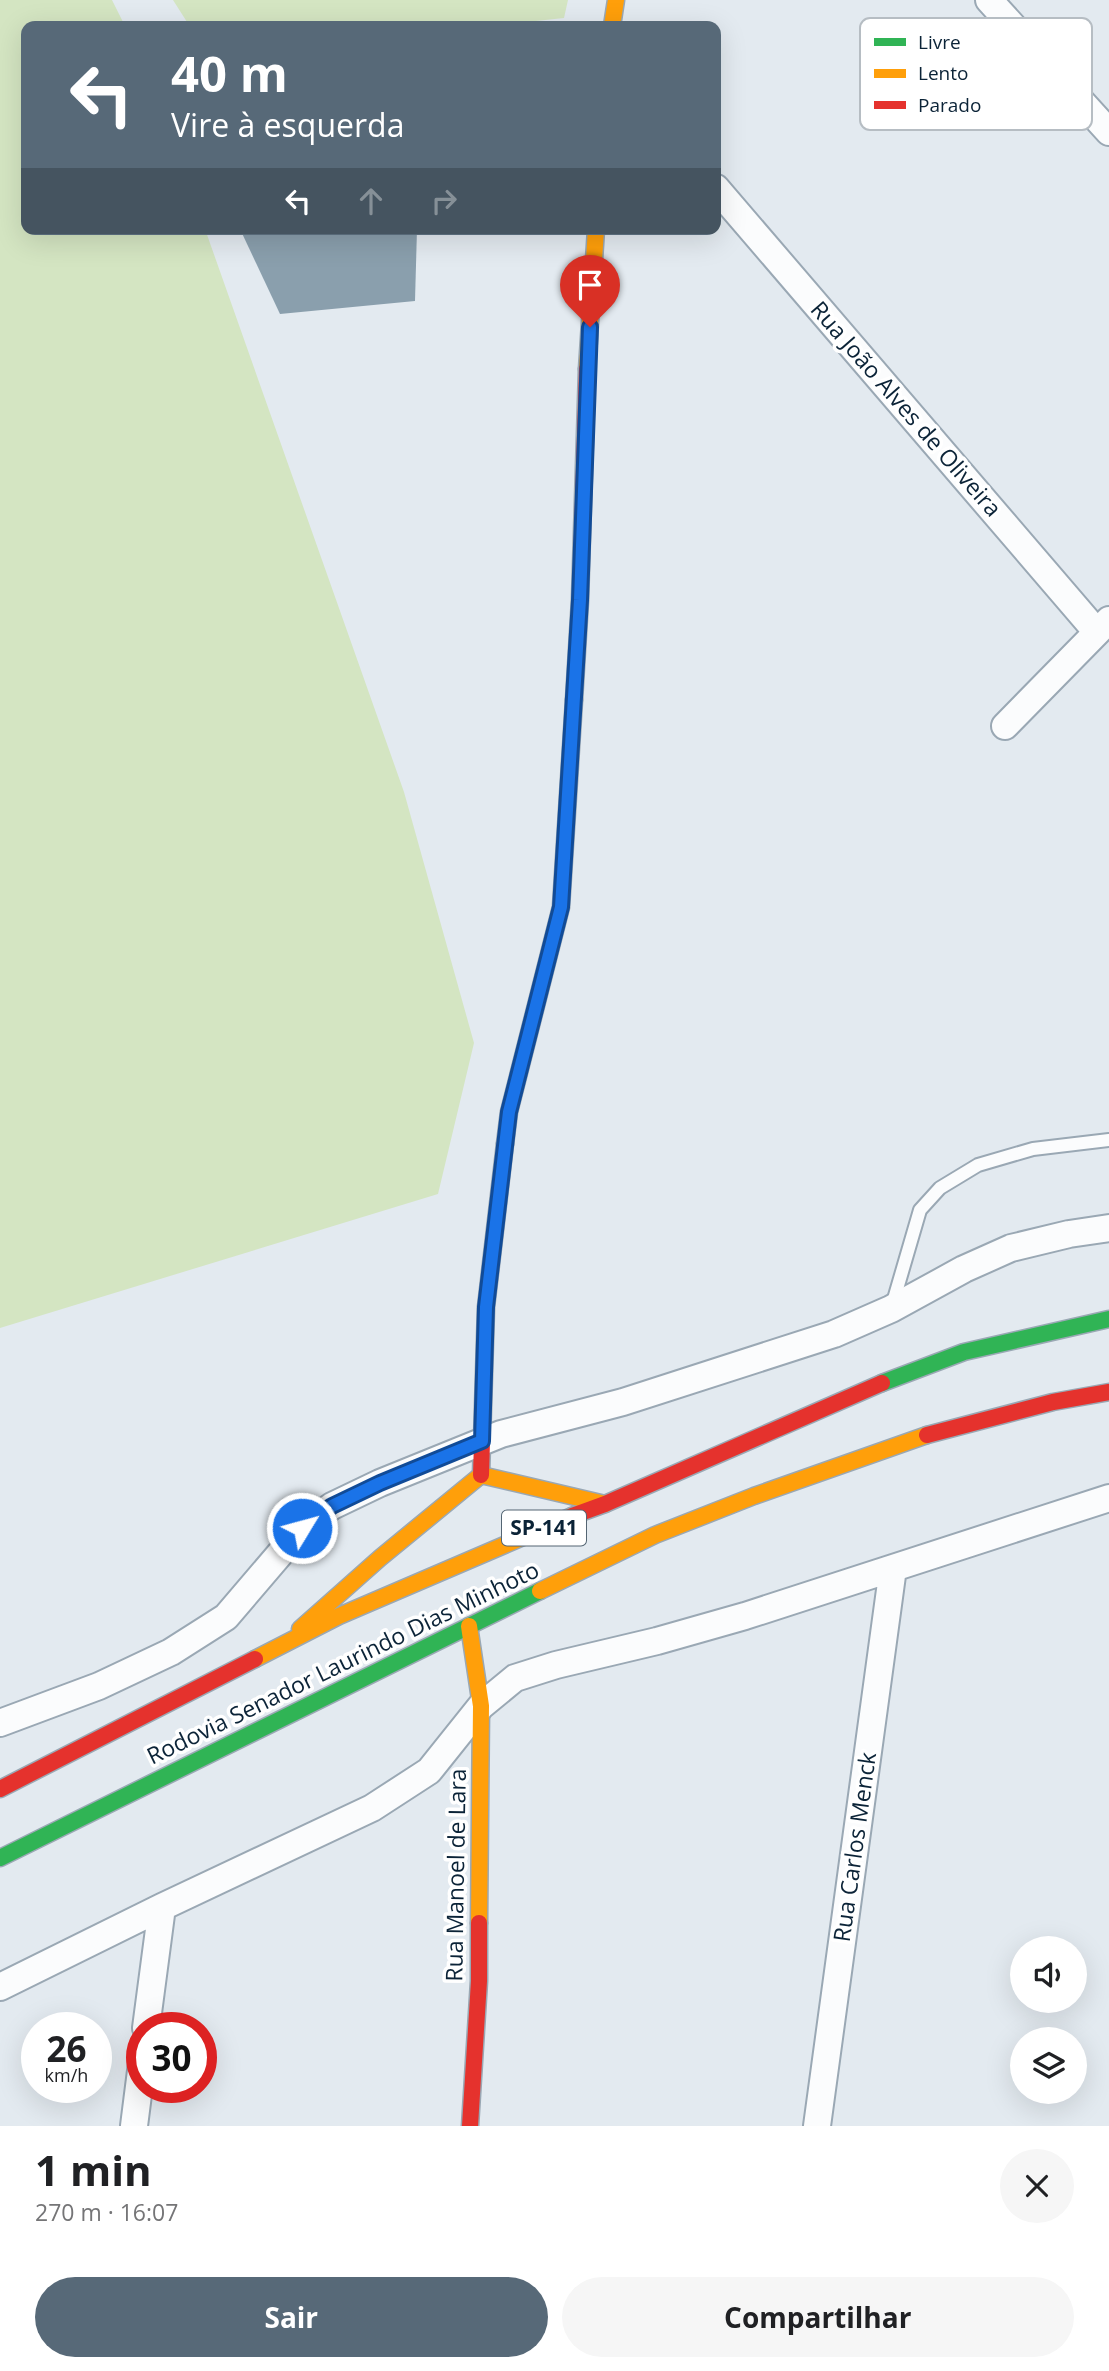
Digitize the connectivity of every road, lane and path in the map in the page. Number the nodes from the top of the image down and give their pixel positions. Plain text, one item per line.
1 (616, 0) edge
2 (989, 0) edge
3 (1005, 18) edge
4 (613, 21) edge
5 (1092, 113) edge
6 (1109, 132) edge
7 (721, 194) edge
8 (596, 235) edge
9 (1102, 626) edge
10 (1005, 726) dead end
11 (1109, 1140) edge
12 (1109, 1228) edge
13 (891, 1309) junction
14 (1109, 1319) edge
15 (1109, 1392) edge
16 (482, 1441) junction
17 (481, 1475) junction
18 (1109, 1498) edge
19 (605, 1504) junction
20 (892, 1568) junction
21 (470, 1626) junction
22 (281, 1645) junction
23 (481, 1706) junction
24 (0, 1723) edge
25 (0, 1789) edge
26 (0, 1858) edge
27 (162, 1908) junction
28 (0, 1987) edge
29 (148, 2012) edge
30 (137, 2103) edge
31 (134, 2126) edge
32 (470, 2126) edge
33 (817, 2126) edge

1 - 4 main road
2 - 3 street
5 - 6 street
7 - 9 street, Rua João Alves de Oliveira
8 - 16 main road
9 - 10 street
11 - 13 lane
12 - 13 street
13 - 16 street
14 - 19 main road, Rodovia Senador Laurindo Dias Minhoto / SP-141
15 - 21 main road, Rodovia Senador Laurindo Dias Minhoto / SP-141
16 - 17 main road
16 - 24 street
17 - 19 main road
17 - 22 main road, Rodovia Senador Laurindo Dias Minhoto
18 - 20 street
19 - 22 main road, Rodovia Senador Laurindo Dias Minhoto / SP-141
20 - 23 street
20 - 33 street, Rua Carlos Menck
21 - 23 main road, Rua Manoel de Lara
21 - 26 main road, Rodovia Senador Laurindo Dias Minhoto / SP-141
22 - 25 main road, Rodovia Senador Laurindo Dias Minhoto / SP-141
23 - 27 street
23 - 32 main road, Rua Manoel de Lara
27 - 28 street
27 - 29 street
30 - 31 street

